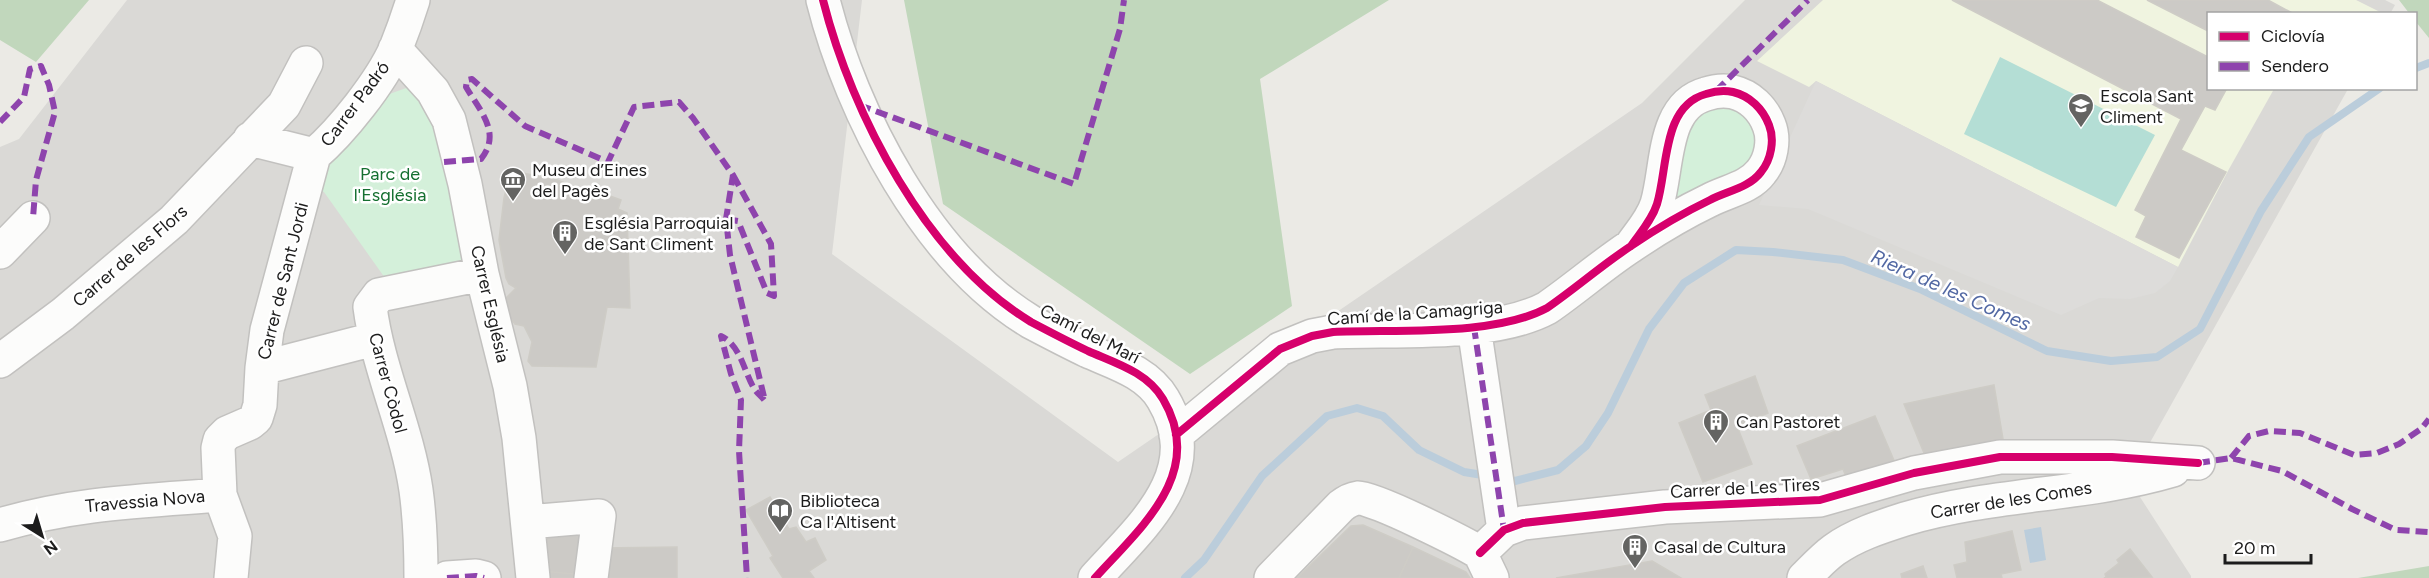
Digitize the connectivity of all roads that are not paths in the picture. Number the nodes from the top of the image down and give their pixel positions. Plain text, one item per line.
1 (413, 0) edge
2 (824, 0) edge
3 (395, 49) junction
4 (306, 63) dead end
5 (250, 139) junction
6 (314, 155) junction
7 (33, 218) dead end
8 (1630, 246) junction
9 (0, 252) edge
10 (482, 274) junction
11 (1474, 327) junction
12 (374, 339) junction
13 (0, 361) edge
14 (262, 368) junction
15 (1176, 435) junction
16 (2198, 463) joint
17 (220, 495) junction
18 (528, 522) junction
19 (0, 525) edge
20 (1504, 530) junction
21 (1486, 566) edge
22 (231, 578) edge
23 (421, 578) edge
24 (447, 578) edge
25 (484, 578) edge
26 (533, 578) edge
27 (591, 578) edge
28 (1095, 578) edge
29 (1271, 578) edge
30 (1804, 578) edge

1 - 3 street, Carrer Padró
2 - 15 street, Camí del Marí
3 - 6 street, Carrer Padró
3 - 10 street, Carrer Església
4 - 5 street
5 - 6 street, Carrer Padró
5 - 13 street, Carrer de les Flors
6 - 14 street, Carrer de Sant Jordi
7 - 9 street
8 - 8 street, Camí de la Camagriga
8 - 11 street, Camí de la Camagriga
10 - 12 street, Carrer Còdol
10 - 18 street, Carrer Església
11 - 15 street, Camí de la Camagriga
11 - 20 street
12 - 14 street
12 - 23 street, Carrer Còdol
14 - 17 street, Carrer de Sant Jordi
15 - 28 street, Camí del Marí
16 - 20 street, Carrer de Les Tires
16 - 30 street, Carrer de les Comes
17 - 19 street, Travessia Nova
17 - 22 street
18 - 26 street, Carrer Església
18 - 27 street
20 - 21 street, Carrer de Les Tires
21 - 29 street
24 - 25 street

